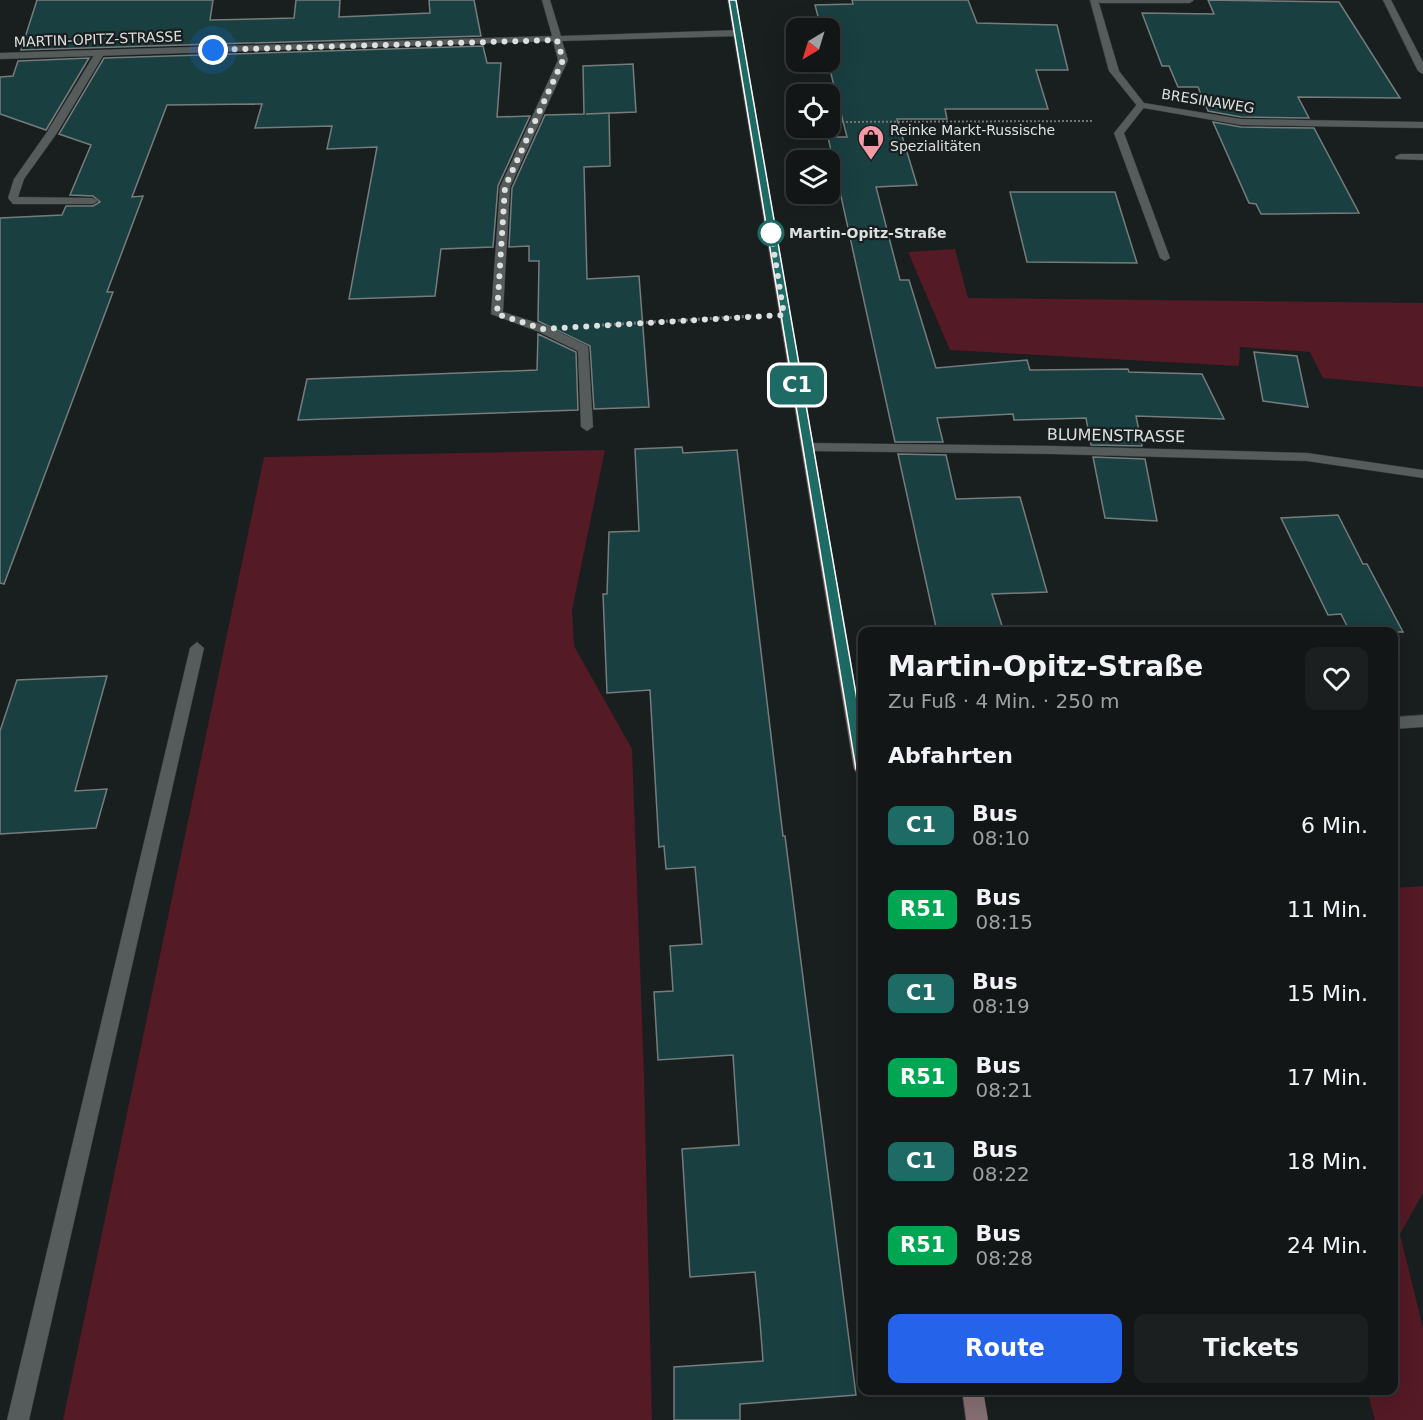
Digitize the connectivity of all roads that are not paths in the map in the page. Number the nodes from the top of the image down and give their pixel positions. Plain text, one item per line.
1 (546, 0) edge
2 (732, 0) edge
3 (1094, 0) edge
4 (1100, 0) edge
5 (1190, 0) edge
6 (1387, 0) edge
7 (739, 33) junction
8 (557, 40) junction
9 (99, 54) junction
10 (0, 56) edge
11 (1423, 71) edge
12 (1141, 105) junction
13 (1423, 125) edge
14 (1400, 157) dead end
15 (1423, 157) edge
16 (93, 201) dead end
17 (1165, 258) dead end
18 (587, 427) dead end
19 (808, 447) junction
20 (1423, 474) edge
21 (197, 648) dead end
22 (1423, 722) edge
23 (1398, 723) edge
24 (858, 730) edge
25 (973, 1395) edge
26 (18, 1420) edge
27 (977, 1420) edge

1 - 8 street
2 - 7 main road
3 - 12 street, BRESINAWEG
4 - 5 street
6 - 11 street
7 - 8 street, MARTIN-OPITZ-STRASSE
7 - 19 main road
8 - 9 street, MARTIN-OPITZ-STRASSE
8 - 18 street
9 - 10 street, MARTIN-OPITZ-STRASSE
9 - 16 street
12 - 13 street, BRESINAWEG
12 - 17 street
14 - 15 street
19 - 20 street, BLUMENSTRASSE
19 - 24 main road
21 - 26 street
22 - 23 street
25 - 27 main road

